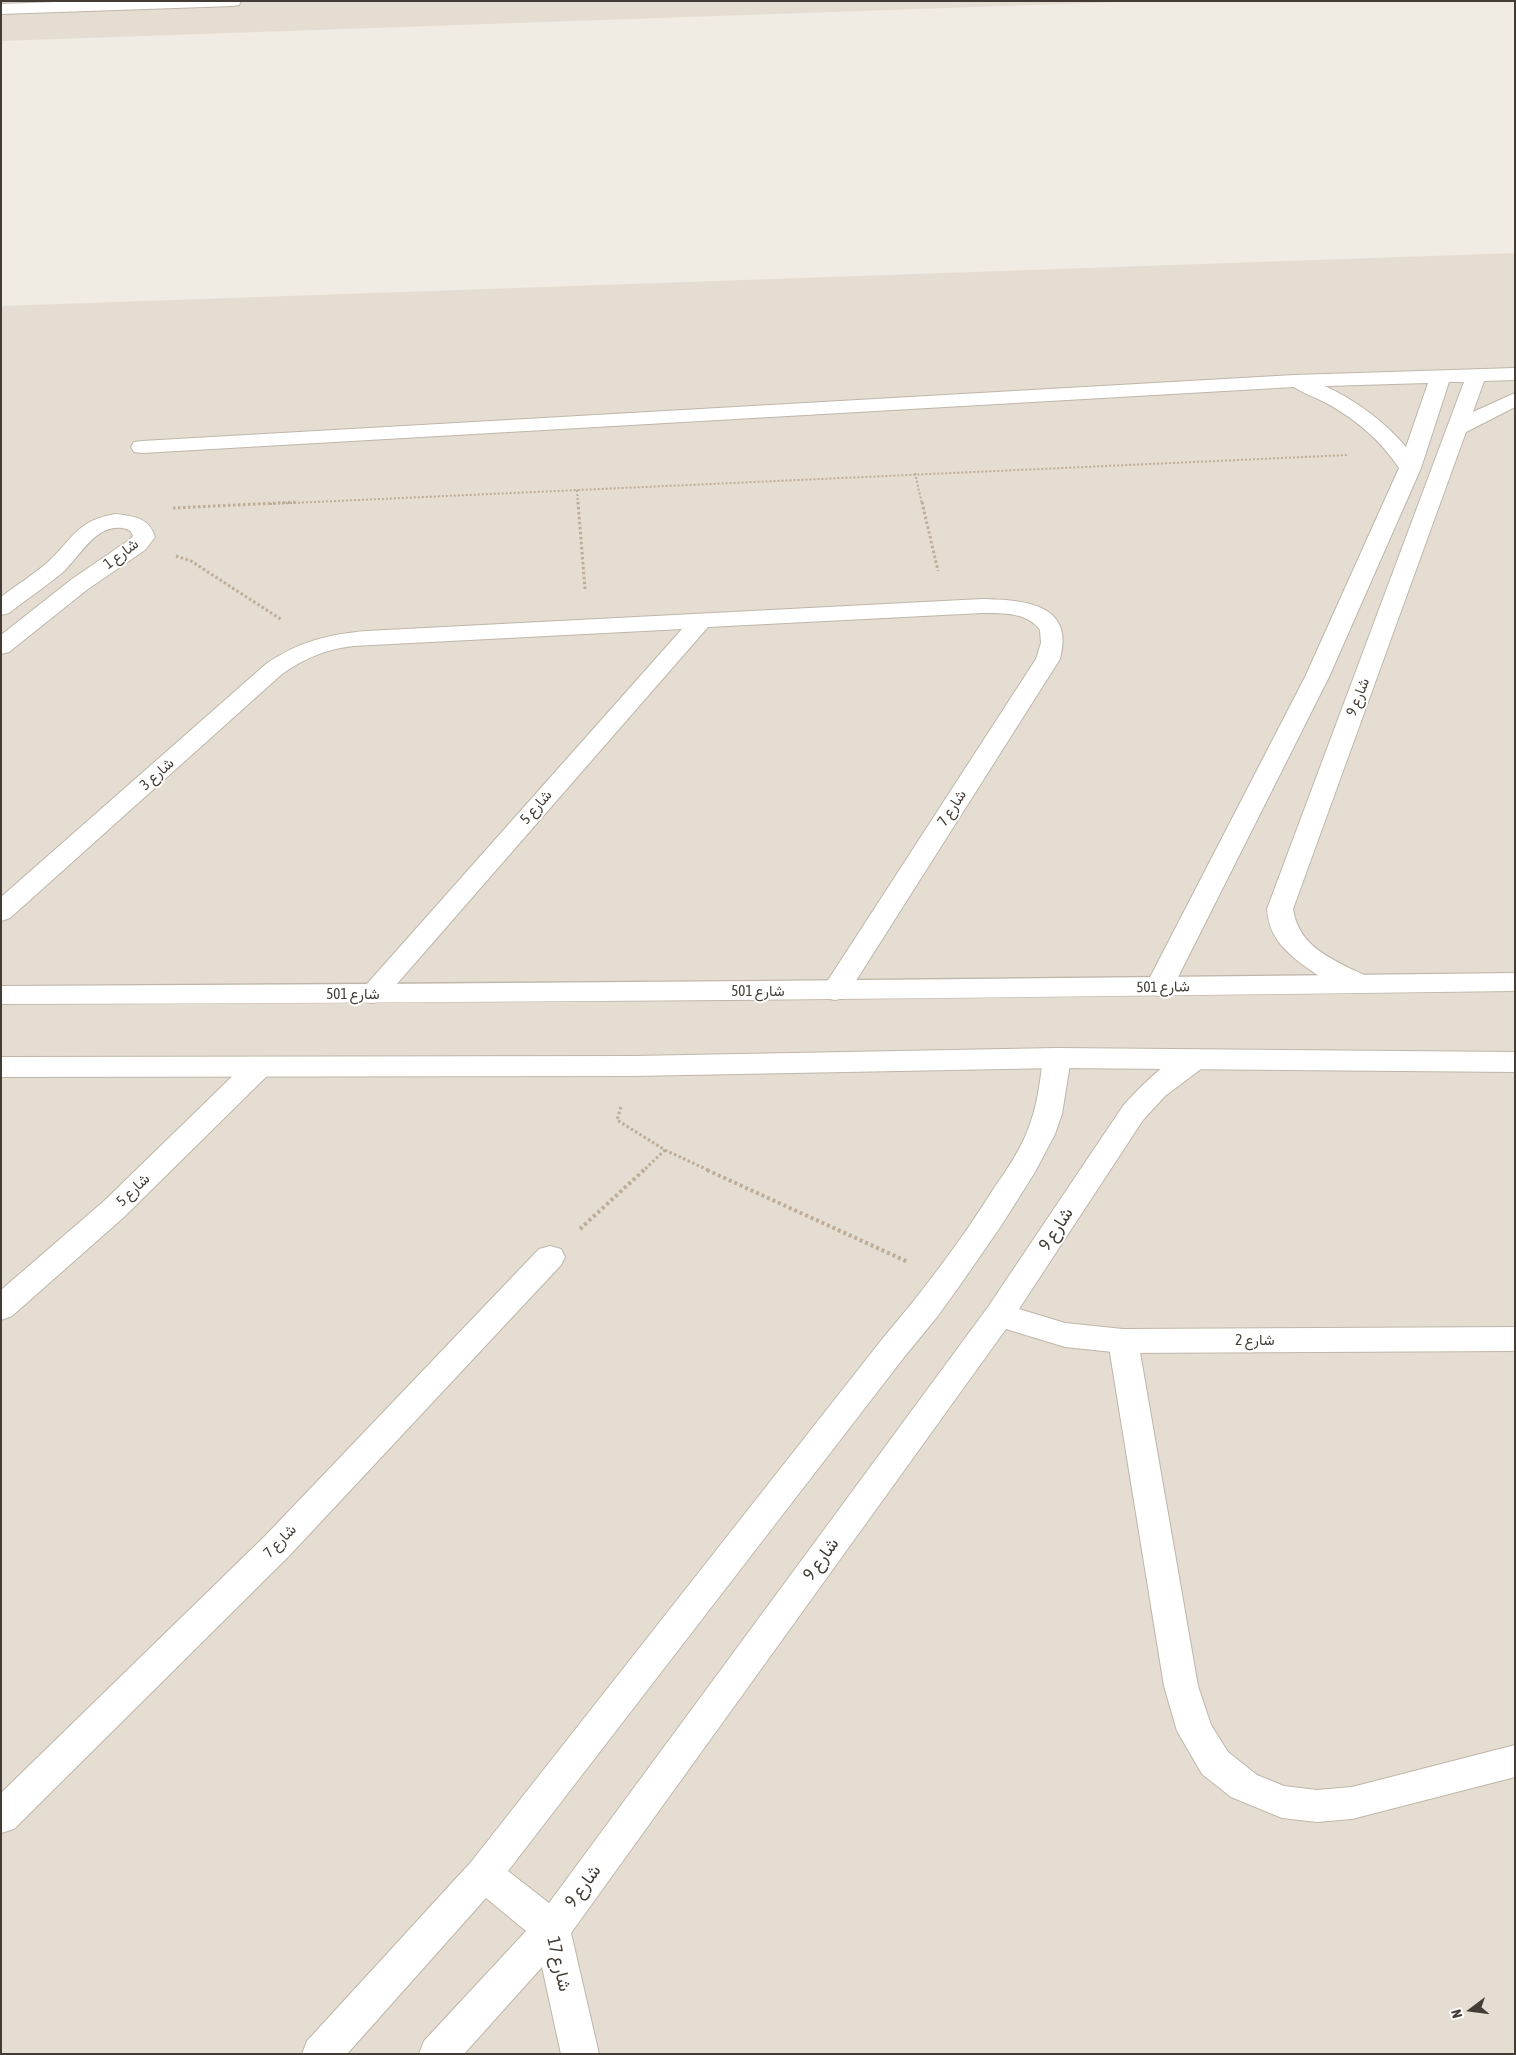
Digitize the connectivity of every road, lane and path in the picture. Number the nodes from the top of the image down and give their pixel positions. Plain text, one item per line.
1 (233, 1) edge
2 (1, 9) edge
3 (1515, 374) edge
4 (1476, 376) junction
5 (1440, 378) junction
6 (1294, 381) junction
7 (1515, 399) edge
8 (1458, 428) junction
9 (142, 447) dead end
10 (1406, 460) junction
11 (915, 473) junction
12 (577, 490) junction
13 (164, 508) dead end
14 (138, 545) junction
15 (25, 589) junction
16 (1, 594) edge
17 (1, 608) edge
18 (947, 608) junction
19 (701, 620) junction
20 (1046, 621) joint
21 (588, 627) junction
22 (318, 644) junction
23 (1, 647) edge
24 (1, 912) edge
25 (1515, 982) edge
26 (1360, 984) junction
27 (1159, 987) junction
28 (835, 991) junction
29 (372, 994) junction
30 (1, 995) edge
31 (1057, 1058) junction
32 (1195, 1059) junction
33 (1515, 1062) edge
34 (634, 1066) junction
35 (1, 1067) edge
36 (259, 1067) junction
37 (665, 1150) junction
38 (550, 1257) joint
39 (947, 1280) junction
40 (1, 1308) edge
41 (999, 1315) junction
42 (1515, 1339) edge
43 (1123, 1341) junction
44 (1515, 1761) edge
45 (1, 1817) edge
46 (484, 1874) junction
47 (552, 1929) junction
48 (321, 2054) edge
49 (438, 2054) edge
50 (580, 2054) edge

1 - 2 street
3 - 4 street
4 - 5 street
4 - 8 street, شارع 9
5 - 6 street
5 - 10 street
6 - 9 street
6 - 10 street
7 - 8 street
8 - 26 street, شارع 9
10 - 11 path
10 - 27 street
11 - 12 path
11 - 18 path
12 - 13 path
12 - 21 path
14 - 15 street, شارع 1
14 - 22 path
14 - 23 street, شارع 1
15 - 16 street
15 - 17 street, شارع 1
18 - 19 street, شارع 3
18 - 20 street, شارع 3
19 - 21 street, شارع 3
19 - 29 street, شارع 5
20 - 28 street, شارع 7
21 - 22 street, شارع 3
22 - 24 street, شارع 3
25 - 26 street, شارع 501
26 - 27 street, شارع 501
27 - 28 street, شارع 501
28 - 29 street, شارع 501
29 - 30 street, شارع 501
31 - 32 street
31 - 34 street
31 - 39 street
32 - 33 street
32 - 41 street, شارع 9
34 - 36 street
34 - 37 path
35 - 36 street
36 - 40 street, شارع 5
37 - 38 path
37 - 39 path
38 - 45 street, شارع 7
39 - 46 street
41 - 43 street, شارع 2
41 - 47 street, شارع 9
42 - 43 street, شارع 2
43 - 44 street
46 - 47 street, شارع 17
46 - 48 street
47 - 49 street, شارع 9
47 - 50 street, شارع 17

